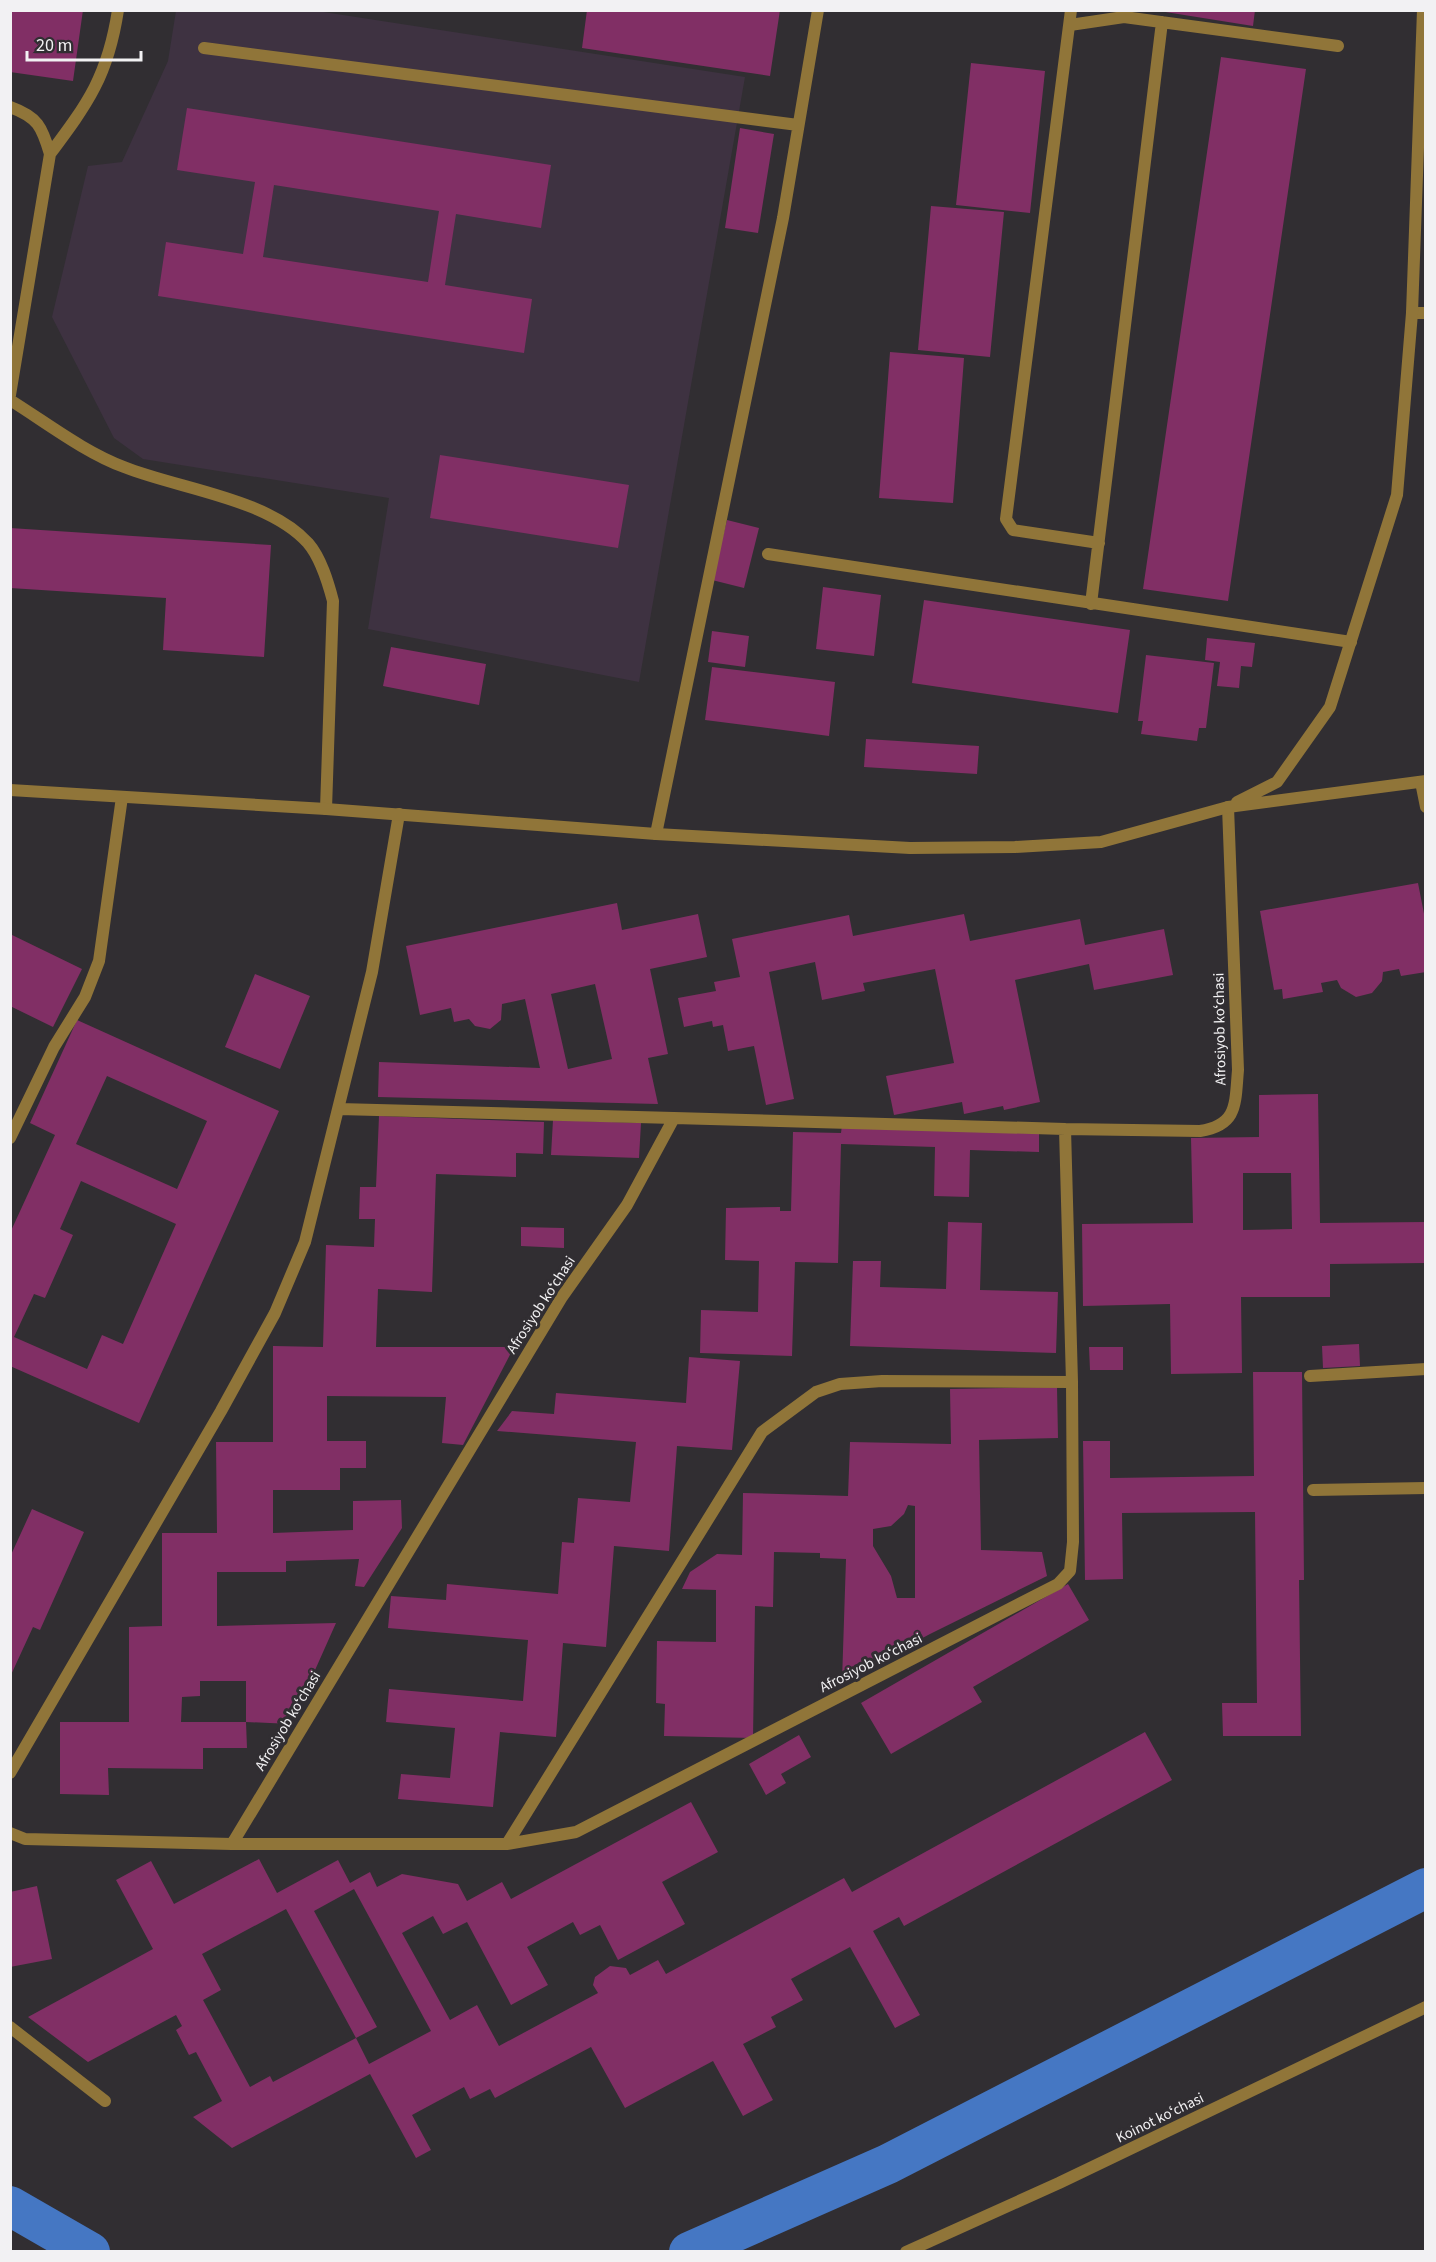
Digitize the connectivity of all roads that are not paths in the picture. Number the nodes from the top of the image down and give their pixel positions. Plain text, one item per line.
1 (118, 10) edge
2 (818, 10) edge
3 (1071, 10) edge
4 (1424, 13) edge
5 (1162, 22) junction
6 (1071, 25) junction
7 (1338, 46) dead end
8 (204, 48) dead end
9 (10, 107) edge
10 (798, 125) junction
11 (50, 154) junction
12 (1412, 313) junction
13 (1425, 313) edge
14 (10, 395) edge
15 (10, 400) edge
16 (1099, 543) junction
17 (768, 554) dead end
18 (1090, 604) junction
19 (1351, 642) junction
20 (1423, 782) edge
21 (10, 790) edge
22 (122, 797) junction
23 (1228, 807) junction
24 (1425, 807) edge
25 (326, 809) junction
26 (399, 814) junction
27 (656, 834) junction
28 (339, 1109) junction
29 (674, 1118) junction
30 (1065, 1129) junction
31 (10, 1138) edge
32 (1425, 1369) edge
33 (1310, 1376) dead end
34 (1072, 1382) junction
35 (1425, 1488) edge
36 (1313, 1490) dead end
37 (10, 1773) edge
38 (10, 1833) edge
39 (232, 1844) junction
40 (507, 1844) junction
41 (1425, 2007) edge
42 (10, 2027) edge
43 (105, 2102) dead end
44 (906, 2252) edge

1 - 11 street
2 - 10 street
3 - 6 street
4 - 12 street
5 - 6 street
5 - 7 street
5 - 16 street
6 - 16 street
8 - 10 street
9 - 11 street
10 - 27 street
11 - 14 street
12 - 13 street
12 - 19 street
15 - 25 street
16 - 18 street
17 - 18 street
18 - 19 street
19 - 23 street
20 - 23 street
20 - 24 street
21 - 22 street
22 - 25 street
22 - 31 street
23 - 27 street
23 - 30 street, Afrosiyob koʻchasi
25 - 26 street
26 - 27 street
26 - 28 street
28 - 29 street
28 - 37 street
29 - 30 street, Afrosiyob koʻchasi
29 - 39 street, Afrosiyob koʻchasi
30 - 34 street, Afrosiyob koʻchasi
32 - 33 street
34 - 40 street
34 - 40 street, Afrosiyob koʻchasi
35 - 36 street
38 - 39 street, Afrosiyob koʻchasi
39 - 40 street, Afrosiyob koʻchasi
41 - 44 street, Koinot koʻchasi
42 - 43 street

